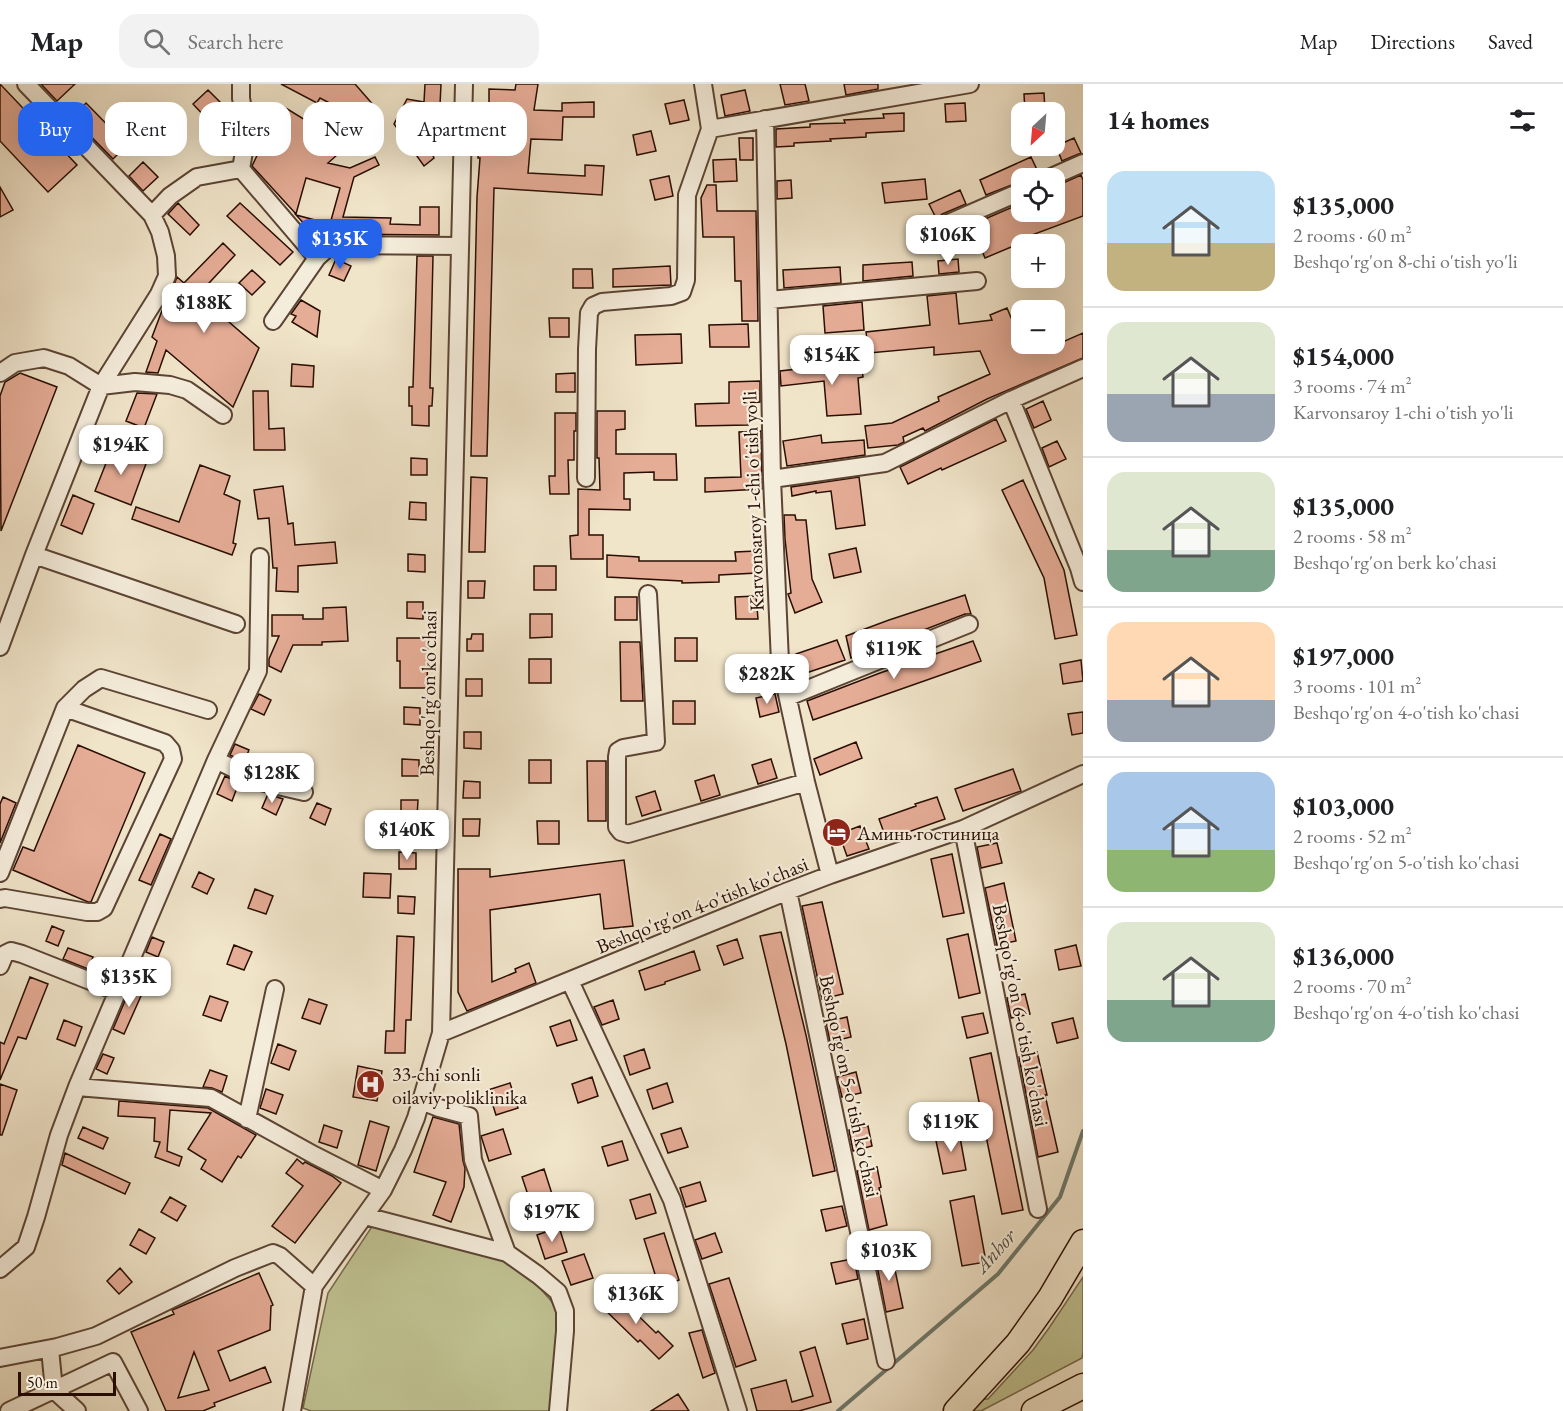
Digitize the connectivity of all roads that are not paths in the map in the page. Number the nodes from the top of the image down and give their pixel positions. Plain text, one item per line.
1 (26, 84) edge
2 (227, 84) edge
3 (464, 84) edge
4 (703, 84) edge
5 (970, 84) edge
6 (241, 91) edge
7 (765, 120) junction
8 (710, 129) junction
9 (1083, 164) edge
10 (241, 169) junction
11 (1065, 171) edge
12 (1011, 196) edge
13 (152, 215) junction
14 (946, 224) dead end
15 (460, 246) junction
16 (317, 258) junction
17 (977, 281) dead end
18 (769, 300) junction
19 (273, 321) dead end
20 (1083, 368) edge
21 (0, 373) edge
22 (101, 386) junction
23 (1011, 400) junction
24 (223, 415) dead end
25 (585, 478) dead end
26 (772, 479) junction
27 (34, 555) junction
28 (260, 557) dead end
29 (1082, 572) edge
30 (648, 594) dead end
31 (236, 624) dead end
32 (969, 624) dead end
33 (1, 641) edge
34 (788, 697) junction
35 (65, 708) junction
36 (208, 710) dead end
37 (216, 760) junction
38 (1083, 774) edge
39 (806, 782) junction
40 (304, 792) dead end
41 (963, 829) junction
42 (0, 873) edge
43 (830, 875) junction
44 (788, 891) junction
45 (0, 899) edge
46 (0, 966) edge
47 (570, 981) junction
48 (275, 990) dead end
49 (118, 992) junction
50 (441, 1033) junction
51 (77, 1087) junction
52 (421, 1101) junction
53 (247, 1119) junction
54 (382, 1190) junction
55 (1038, 1209) dead end
56 (365, 1216) junction
57 (1083, 1242) edge
58 (507, 1253) junction
59 (0, 1269) edge
60 (314, 1286) junction
61 (50, 1349) junction
62 (0, 1359) edge
63 (886, 1361) dead end
64 (1083, 1386) edge
65 (54, 1390) junction
66 (9, 1411) edge
67 (77, 1411) edge
68 (139, 1411) edge
69 (292, 1411) edge
70 (558, 1411) edge
71 (738, 1411) edge
72 (957, 1411) edge
73 (1034, 1411) edge

1 - 13 street
2 - 6 street
3 - 15 street, Beshqo'rg'on ko'chasi
4 - 8 street
5 - 7 street
6 - 10 street
7 - 8 street
7 - 18 street, Karvonsaroy 1-chi o'tish yo'li
8 - 25 street
9 - 11 street
10 - 13 street
10 - 16 street
12 - 14 street
13 - 22 street
15 - 16 street
15 - 50 street, Beshqo'rg'on ko'chasi
16 - 19 street
17 - 18 street
18 - 26 street, Karvonsaroy 1-chi o'tish yo'li
20 - 23 street
21 - 22 street
22 - 24 street
22 - 27 street
23 - 26 street
23 - 29 street
26 - 34 street, Karvonsaroy 1-chi o'tish yo'li
27 - 31 street
27 - 33 street
28 - 37 street
30 - 39 street
32 - 34 street
34 - 39 street, Karvonsaroy 1-chi o'tish yo'li
35 - 36 street
35 - 42 street
35 - 45 street
37 - 40 street
37 - 49 street
38 - 41 street, Beshqo'rg'on 4-o'tish ko'chasi
39 - 43 street, Karvonsaroy 1-chi o'tish yo'li
41 - 43 street, Beshqo'rg'on 4-o'tish ko'chasi
41 - 55 street, Beshqo'rg'on 6-o'tish ko'chasi
43 - 44 street, Beshqo'rg'on 4-o'tish ko'chasi
44 - 47 street, Beshqo'rg'on 4-o'tish ko'chasi
44 - 63 street, Beshqo'rg'on 5-o'tish ko'chasi
46 - 49 street
47 - 50 street, Beshqo'rg'on 4-o'tish ko'chasi
47 - 71 street
48 - 53 street
49 - 51 street
50 - 52 street, Beshqo'rg'on ko'chasi
51 - 53 street
51 - 59 street
52 - 54 street, Beshqo'rg'on ko'chasi
52 - 58 street
53 - 54 street
54 - 56 street, Beshqo'rg'on ko'chasi
56 - 58 street
56 - 60 street, Beshqo'rg'on ko'chasi
57 - 72 highway
58 - 70 street
60 - 61 street
60 - 69 street, Beshqo'rg'on ko'chasi
61 - 62 street
61 - 65 street
64 - 73 highway
65 - 66 street
65 - 67 street
65 - 68 street

